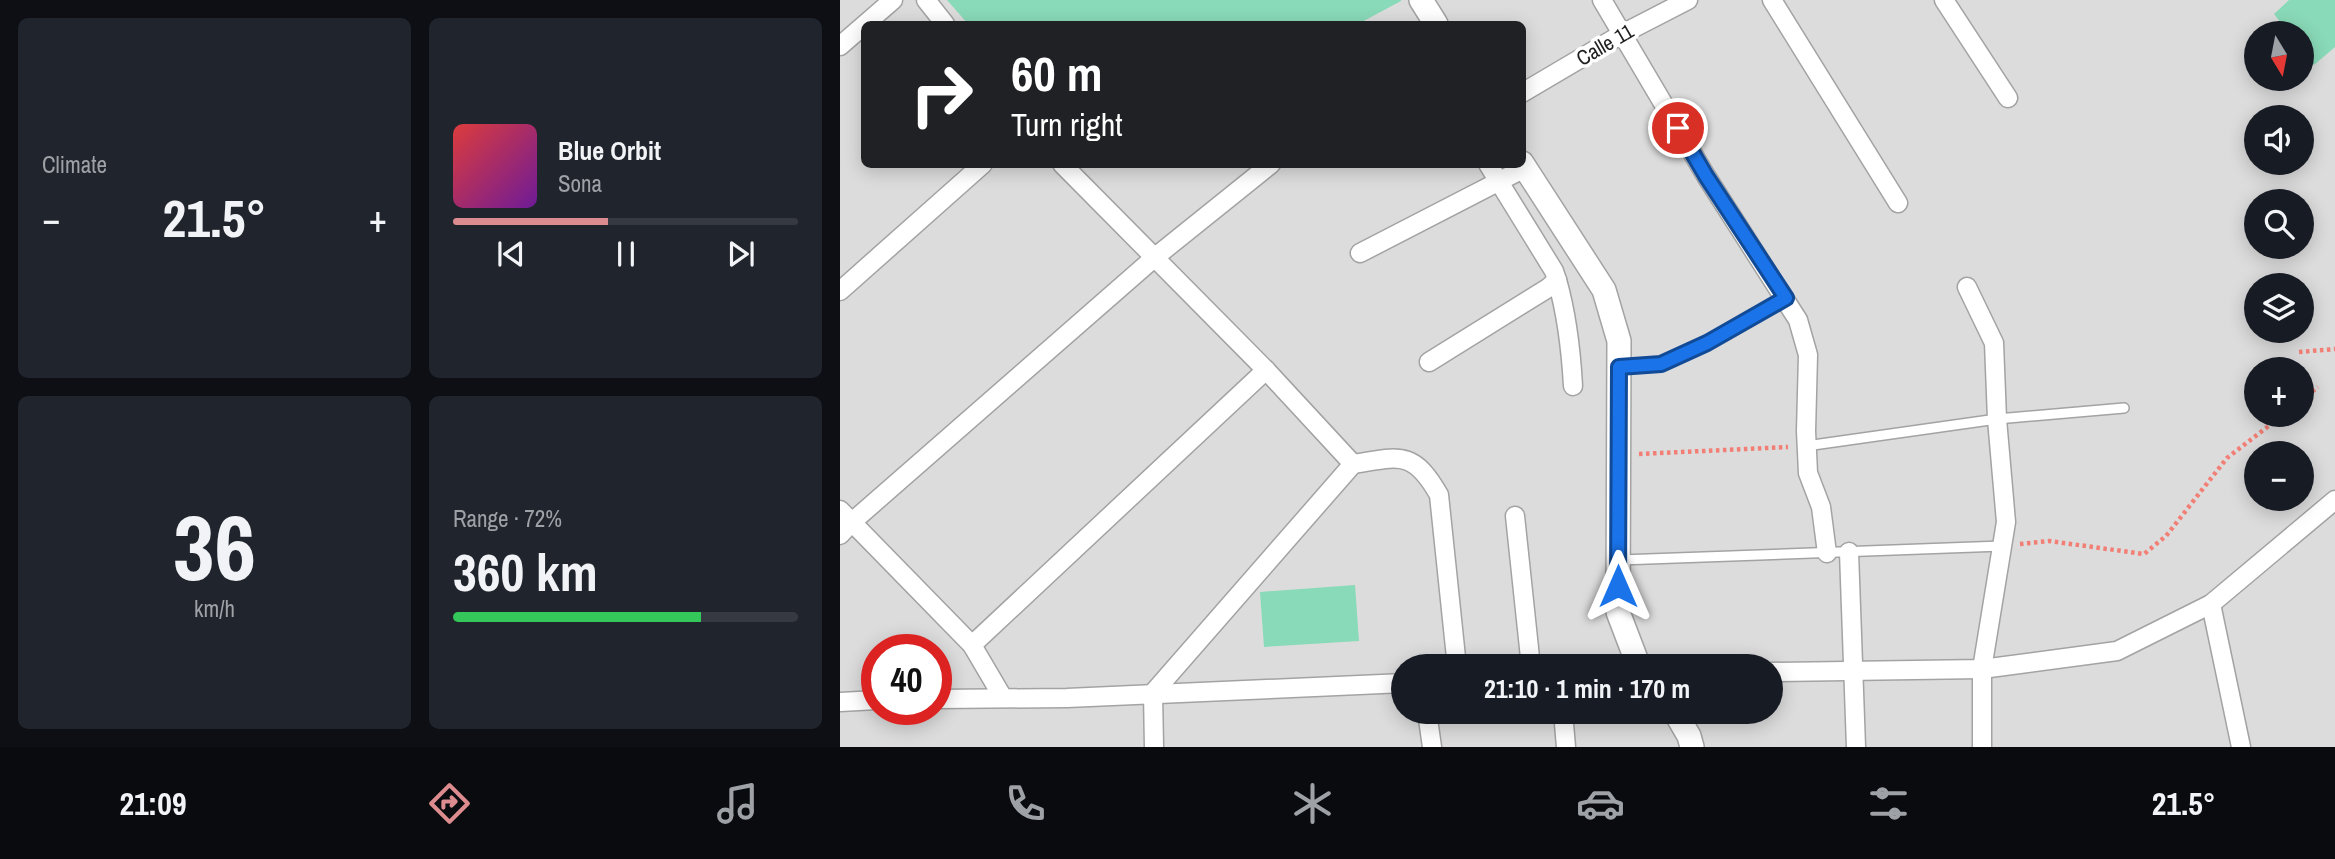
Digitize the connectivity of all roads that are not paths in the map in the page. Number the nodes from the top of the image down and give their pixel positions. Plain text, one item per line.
1 (893, 0) edge
2 (926, 0) edge
3 (1421, 0) edge
4 (1602, 0) edge
5 (1688, 0) edge
6 (1772, 0) edge
7 (1944, 0) edge
8 (869, 21) edge
9 (943, 21) edge
10 (1434, 21) edge
11 (861, 28) edge
12 (1622, 34) junction
13 (840, 46) edge
14 (1526, 91) edge
15 (2008, 98) dead end
16 (978, 168) edge
17 (1066, 168) edge
18 (1266, 168) edge
19 (1491, 168) edge
20 (1519, 168) edge
21 (1526, 168) edge
22 (1499, 181) junction
23 (1543, 193) junction
24 (1898, 203) dead end
25 (1517, 210) junction
26 (1360, 253) dead end
27 (1154, 258) junction
28 (1557, 280) junction
29 (1967, 287) dead end
30 (840, 291) edge
31 (1786, 298) junction
32 (1429, 362) dead end
33 (1619, 367) junction
34 (1266, 370) junction
35 (1573, 386) dead end
36 (2124, 408) dead end
37 (1997, 419) junction
38 (1806, 446) junction
39 (1353, 464) junction
40 (2335, 500) edge
41 (1515, 516) dead end
42 (844, 523) edge
43 (2002, 546) junction
44 (1849, 552) junction
45 (1827, 553) junction
46 (1618, 561) junction
47 (2211, 604) junction
48 (972, 645) junction
49 (1456, 654) edge
50 (1530, 654) edge
51 (1634, 654) edge
52 (1982, 669) junction
53 (1852, 671) junction
54 (1783, 672) edge
55 (1391, 684) edge
56 (1153, 693) junction
57 (1002, 696) junction
58 (952, 698) edge
59 (861, 701) edge
60 (840, 702) edge
61 (1429, 724) edge
62 (1564, 724) edge
63 (1682, 724) edge
64 (1154, 747) edge
65 (1433, 747) edge
66 (1566, 747) edge
67 (1692, 747) edge
68 (1856, 747) edge
69 (1982, 747) edge
70 (2241, 747) edge

1 - 8 street
2 - 9 street
3 - 10 street
4 - 12 street
5 - 12 street, Calle 11
6 - 24 street
7 - 15 street
11 - 13 street
12 - 14 street, Calle 11
12 - 31 street
16 - 30 street
17 - 27 street
18 - 27 street
19 - 22 street
20 - 22 street
21 - 23 street
22 - 25 street
22 - 26 street
23 - 25 street
23 - 33 street
25 - 28 street
27 - 34 street
27 - 42 street
28 - 32 street
28 - 35 street
29 - 37 street
31 - 33 lane
31 - 38 street
33 - 46 street
34 - 39 street
34 - 48 street
36 - 37 lane
37 - 38 lane
37 - 43 street
38 - 45 street
39 - 49 street
39 - 56 street
40 - 47 street
41 - 50 street
42 - 48 street
43 - 44 lane
43 - 52 street
44 - 45 lane
44 - 53 street
45 - 46 lane
46 - 51 street
47 - 52 street
47 - 70 street
48 - 57 street
52 - 53 street
52 - 69 street
53 - 54 street
53 - 68 street
55 - 56 street
56 - 57 street
56 - 64 street
57 - 58 street
59 - 60 street
61 - 65 street
62 - 66 street
63 - 67 street

